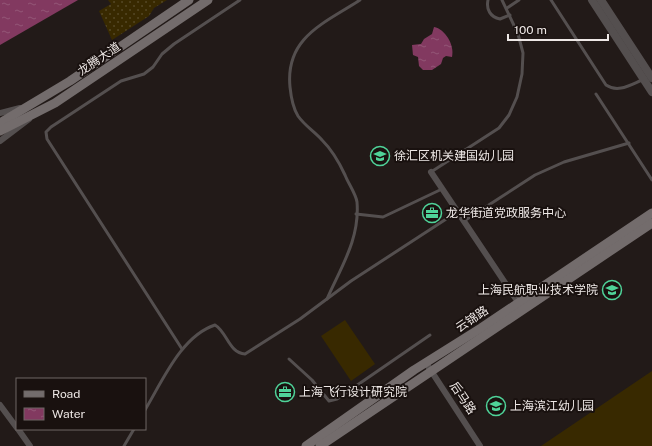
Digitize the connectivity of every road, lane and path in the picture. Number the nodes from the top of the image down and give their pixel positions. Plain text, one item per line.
1 (188, 0) edge
2 (208, 0) edge
3 (240, 0) edge
4 (360, 0) edge
5 (488, 0) edge
6 (502, 0) edge
7 (519, 0) edge
8 (551, 0) edge
9 (592, 0) edge
10 (601, 0) edge
11 (507, 8) junction
12 (510, 15) junction
13 (648, 79) edge
14 (652, 92) edge
15 (596, 94) dead end
16 (28, 107) junction
17 (0, 113) edge
18 (33, 116) junction
19 (0, 123) edge
20 (0, 131) edge
21 (0, 141) edge
22 (629, 143) junction
23 (431, 172) joint
24 (652, 180) edge
25 (442, 189) junction
26 (458, 212) junction
27 (652, 213) edge
28 (356, 214) junction
29 (464, 221) junction
30 (652, 223) edge
31 (326, 300) junction
32 (518, 302) junction
33 (430, 335) dead end
34 (182, 349) junction
35 (289, 359) dead end
36 (429, 367) junction
37 (0, 405) edge
38 (146, 408) edge
39 (16, 428) edge
40 (18, 430) edge
41 (133, 430) edge
42 (30, 446) edge
43 (124, 446) edge
44 (306, 446) edge
45 (320, 446) edge
46 (480, 446) edge

1 - 16 main road, 龙腾大道
2 - 18 main road, 龙腾大道
3 - 34 lane
4 - 28 lane
5 - 12 lane
6 - 11 lane
7 - 11 lane
8 - 13 lane
9 - 13 street
10 - 13 street
11 - 12 lane
12 - 23 lane
13 - 14 street
15 - 22 lane
16 - 17 street
16 - 19 main road, 龙腾大道
18 - 20 main road, 龙腾大道
18 - 21 street
22 - 24 lane
22 - 29 lane
23 - 25 street
25 - 26 street
25 - 28 lane
26 - 29 street
26 - 31 lane
27 - 32 main road, 云锦路
28 - 31 lane
29 - 32 street
30 - 36 main road, 云锦路
31 - 34 lane
32 - 36 main road, 云锦路
33 - 35 lane
34 - 38 lane
36 - 44 main road, 云锦路
36 - 45 main road, 云锦路
36 - 46 street, 后马路
37 - 39 street
40 - 42 street
41 - 43 lane

